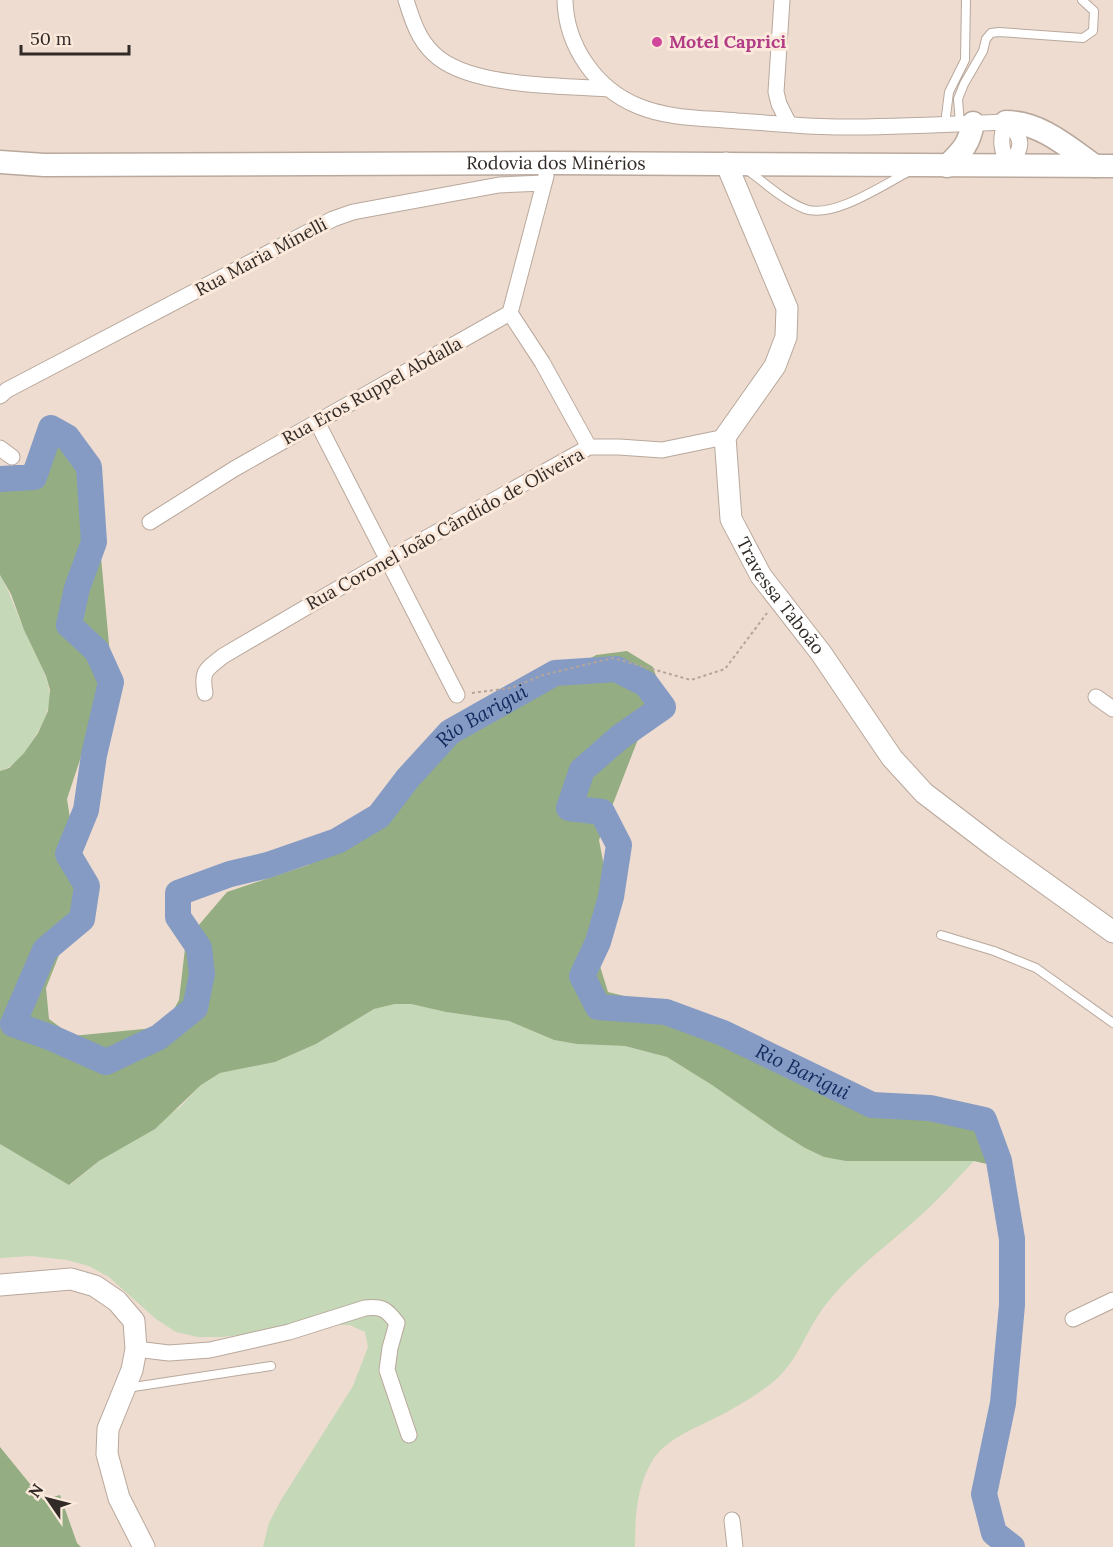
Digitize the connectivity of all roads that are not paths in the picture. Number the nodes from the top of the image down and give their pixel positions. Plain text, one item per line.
1 (406, 0) edge
2 (565, 0) edge
3 (782, 0) edge
4 (966, 0) edge
5 (1082, 0) edge
6 (608, 89) junction
7 (1006, 122) junction
8 (789, 124) junction
9 (959, 124) junction
10 (0, 162) edge
11 (732, 163) junction
12 (920, 166) junction
13 (947, 166) junction
14 (1009, 166) junction
15 (1104, 166) edge
16 (547, 173) junction
17 (510, 313) junction
18 (0, 396) edge
19 (317, 422) junction
20 (724, 437) junction
21 (589, 447) junction
22 (150, 522) dead end
23 (387, 560) junction
24 (205, 693) dead end
25 (457, 695) road end
26 (1096, 698) dead end
27 (1113, 709) edge
28 (1113, 932) edge
29 (941, 935) dead end
30 (1113, 1023) edge
31 (0, 1285) edge
32 (1113, 1300) edge
33 (1073, 1319) dead end
34 (136, 1349) junction
35 (271, 1366) dead end
36 (125, 1389) junction
37 (409, 1435) dead end
38 (732, 1520) dead end
39 (144, 1547) edge
40 (735, 1547) edge

1 - 6 street
2 - 6 street
3 - 8 street
4 - 9 lane
5 - 9 lane
6 - 8 street
7 - 9 street
7 - 14 street
7 - 15 main road
8 - 9 street
9 - 13 main road
10 - 16 main road, Rodovia dos Minérios
11 - 12 main road, Rodovia dos Minérios
11 - 12 lane
11 - 16 main road, Rodovia dos Minérios
11 - 20 street
12 - 13 main road, Rodovia dos Minérios
13 - 14 main road, Rodovia dos Minérios
14 - 15 main road, Rodovia dos Minérios
16 - 17 street
16 - 18 street, Rua Maria Minelli
17 - 19 street, Rua Eros Ruppel Abdalla
17 - 21 street
19 - 22 street, Rua Eros Ruppel Abdalla
19 - 23 street
20 - 21 street, Rua Coronel João Cândido de Oliveira
20 - 28 street, Travessa Taboão
21 - 23 street, Rua Coronel João Cândido de Oliveira
23 - 24 street, Rua Coronel João Cândido de Oliveira
23 - 25 street
26 - 27 street
29 - 30 lane
31 - 34 street
32 - 33 street
34 - 36 street
34 - 37 street
35 - 36 lane
36 - 39 street
38 - 40 street

